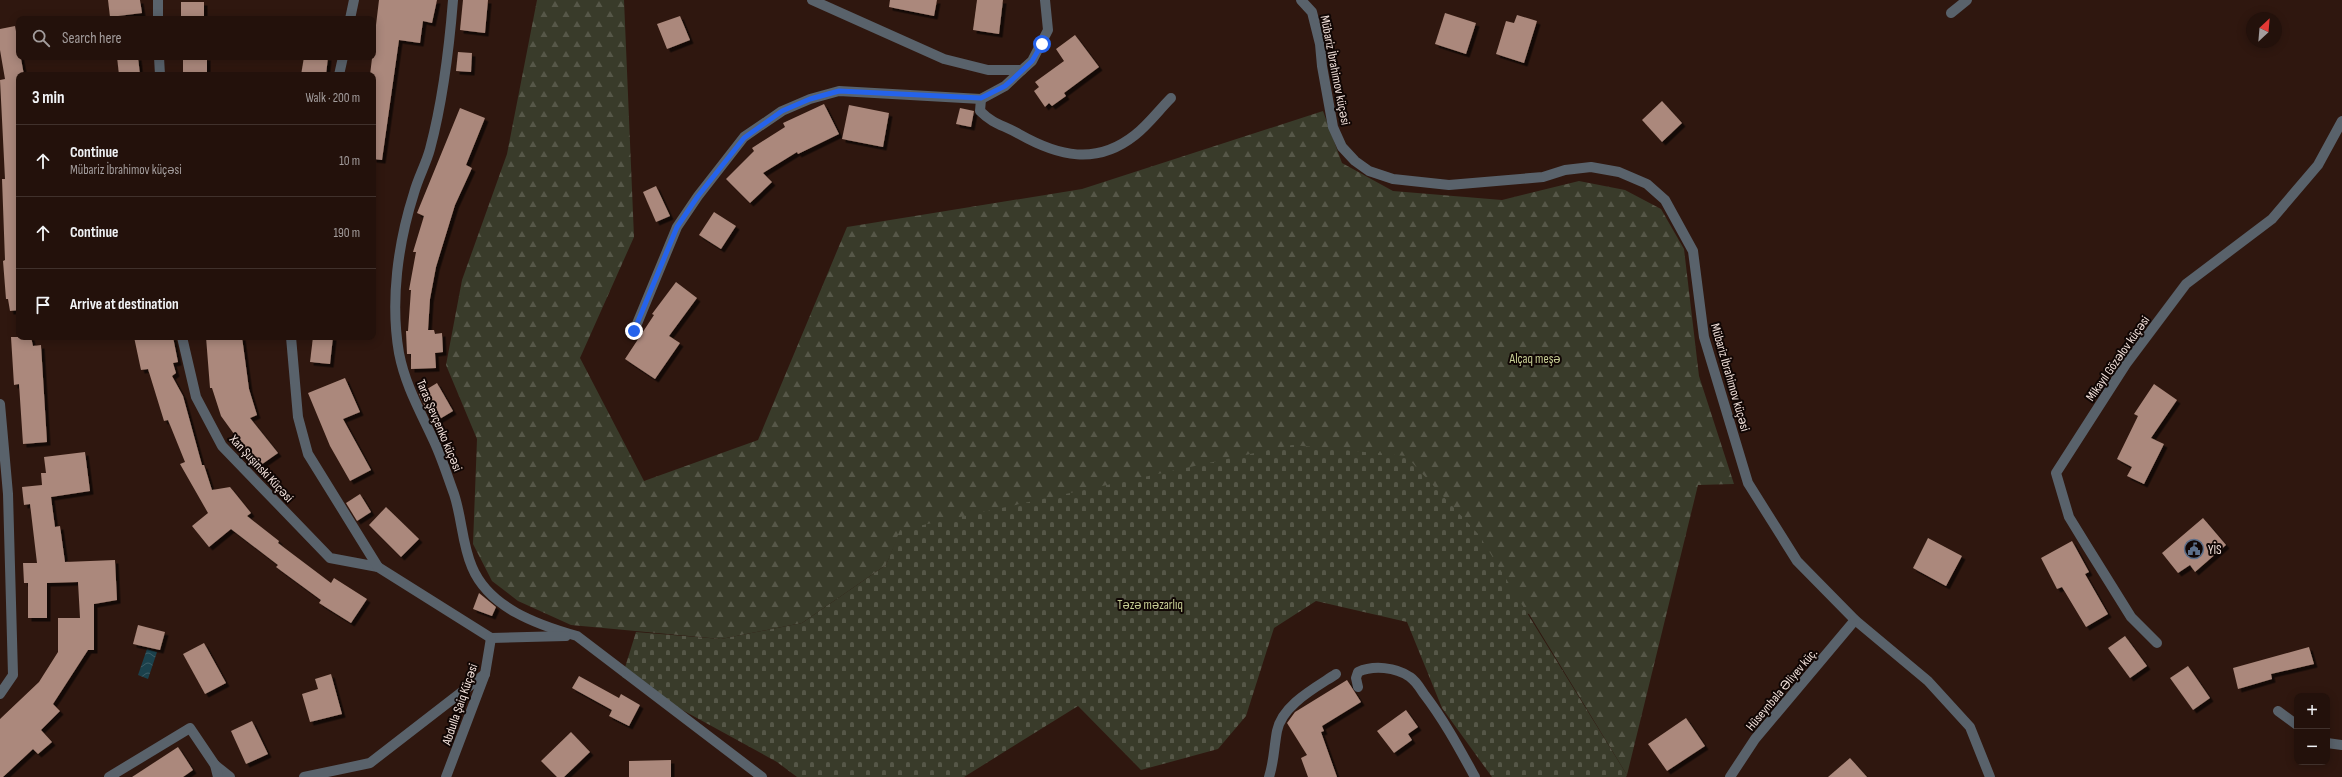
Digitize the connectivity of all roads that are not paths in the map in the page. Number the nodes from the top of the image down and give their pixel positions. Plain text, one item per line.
1 (158, 0) edge
2 (354, 0) edge
3 (453, 0) edge
4 (812, 0) edge
5 (1045, 0) edge
6 (1301, 0) edge
7 (1967, 0) edge
8 (1951, 13) dead end
9 (158, 16) edge
10 (351, 16) edge
11 (159, 60) edge
12 (342, 60) edge
13 (1022, 70) junction
14 (160, 72) edge
15 (340, 72) edge
16 (981, 98) junction
17 (1171, 98) dead end
18 (2342, 121) edge
19 (634, 331) dead end
20 (183, 340) edge
21 (291, 340) edge
22 (0, 404) edge
23 (378, 567) junction
24 (1855, 620) junction
25 (577, 636) junction
26 (490, 638) junction
27 (2157, 643) dead end
28 (485, 674) junction
29 (1336, 674) dead end
30 (1358, 687) dead end
31 (0, 694) edge
32 (2278, 711) dead end
33 (2294, 723) edge
34 (2330, 743) edge
35 (2342, 745) edge
36 (215, 765) junction
37 (749, 773) edge
38 (109, 777) edge
39 (218, 777) edge
40 (230, 777) edge
41 (304, 777) edge
42 (446, 777) edge
43 (762, 777) edge
44 (1269, 777) edge
45 (1474, 777) edge
46 (1730, 777) edge
47 (1990, 777) edge

1 - 9 street
2 - 10 street
3 - 25 street, Taras Şevçenko küçəsi
4 - 13 street
5 - 13 street
6 - 24 street, Mübariz İbrahimov küçəsi
7 - 8 street
11 - 14 street
12 - 15 street
13 - 16 street
16 - 17 street
16 - 19 street
18 - 27 street, Mikayıl Gözəlov küçəsi
20 - 23 street, Xan Şuşinski Küçəsi
21 - 23 street, Xan Şuşinski Küçəsi
22 - 31 street
23 - 26 street, Xan Şuşinski Küçəsi
24 - 46 street, Hüseynbala Əliyev küç.
24 - 47 street, Mübariz İbrahimov küçəsi
25 - 26 street
25 - 37 street
26 - 28 street, Abdulla Şaiq Küçəsi
28 - 41 street
28 - 42 street, Abdulla Şaiq Küçəsi
29 - 44 street
30 - 45 street
32 - 33 street
34 - 35 street
36 - 38 street
36 - 39 street
36 - 40 street
37 - 43 street

